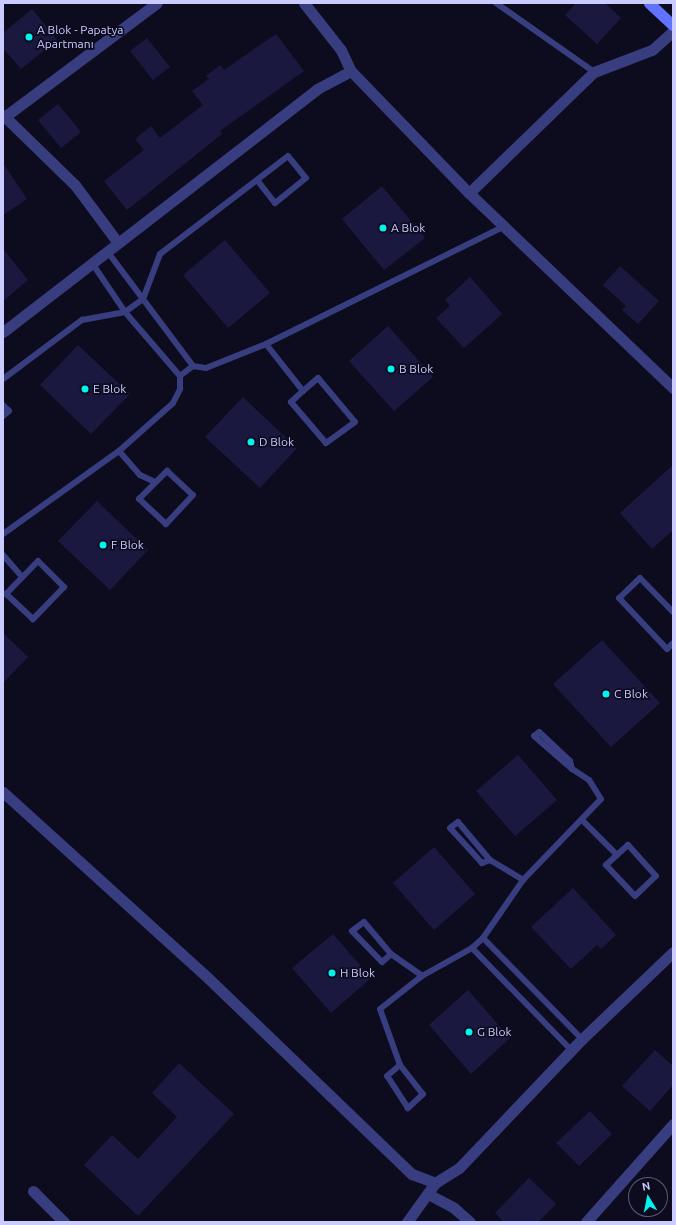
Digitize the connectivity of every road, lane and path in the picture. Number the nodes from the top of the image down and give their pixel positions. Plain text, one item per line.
1 (157, 3) edge
2 (304, 3) edge
3 (496, 3) edge
4 (649, 3) edge
5 (673, 25) edge
6 (673, 31) edge
7 (351, 71) junction
8 (594, 72) junction
9 (3, 117) edge
10 (257, 180) junction
11 (469, 193) junction
12 (506, 226) junction
13 (118, 243) junction
14 (107, 251) junction
15 (92, 263) junction
16 (143, 299) junction
17 (126, 312) junction
18 (3, 332) edge
19 (266, 344) junction
20 (193, 366) junction
21 (180, 376) junction
22 (3, 379) edge
23 (673, 388) edge
24 (304, 391) junction
25 (3, 405) edge
26 (3, 416) edge
27 (119, 451) junction
28 (155, 482) junction
29 (3, 534) edge
30 (3, 555) edge
31 (22, 578) junction
32 (673, 612) edge
33 (673, 643) edge
34 (572, 769) junction
35 (3, 792) edge
36 (582, 820) junction
37 (617, 855) junction
38 (490, 860) junction
39 (523, 880) junction
40 (483, 938) junction
41 (472, 948) junction
42 (673, 952) edge
43 (391, 954) junction
44 (422, 976) junction
45 (582, 1040) junction
46 (572, 1051) junction
47 (400, 1066) junction
48 (673, 1124) edge
49 (435, 1183) junction
50 (33, 1191) dead end
51 (430, 1195) junction
52 (64, 1222) edge
53 (407, 1222) edge
54 (470, 1222) edge
55 (586, 1222) edge

1 - 9 street
2 - 7 street
3 - 8 lane
4 - 5 main road
6 - 8 street
7 - 11 street
7 - 13 street
8 - 11 street
9 - 13 street
10 - 10 lane
10 - 16 lane
11 - 12 street
12 - 19 lane
12 - 23 street
13 - 14 street
14 - 15 street
14 - 16 lane
15 - 17 lane
15 - 18 street
16 - 17 lane
16 - 20 lane
17 - 21 lane
17 - 22 lane
19 - 20 lane
19 - 24 lane
20 - 21 lane
21 - 27 lane
24 - 24 lane
25 - 26 lane
27 - 28 lane
27 - 29 lane
28 - 28 lane
30 - 31 lane
31 - 31 lane
32 - 33 lane
34 - 34 lane
34 - 36 lane
35 - 49 street
36 - 37 lane
36 - 39 lane
37 - 37 lane
38 - 38 lane
38 - 39 lane
39 - 40 lane
40 - 41 lane
40 - 45 lane
41 - 44 lane
41 - 46 lane
42 - 45 street
43 - 43 lane
43 - 44 lane
44 - 47 lane
45 - 46 street
46 - 49 street
47 - 47 lane
48 - 55 street
49 - 51 street
50 - 52 street
51 - 53 street
51 - 54 street

